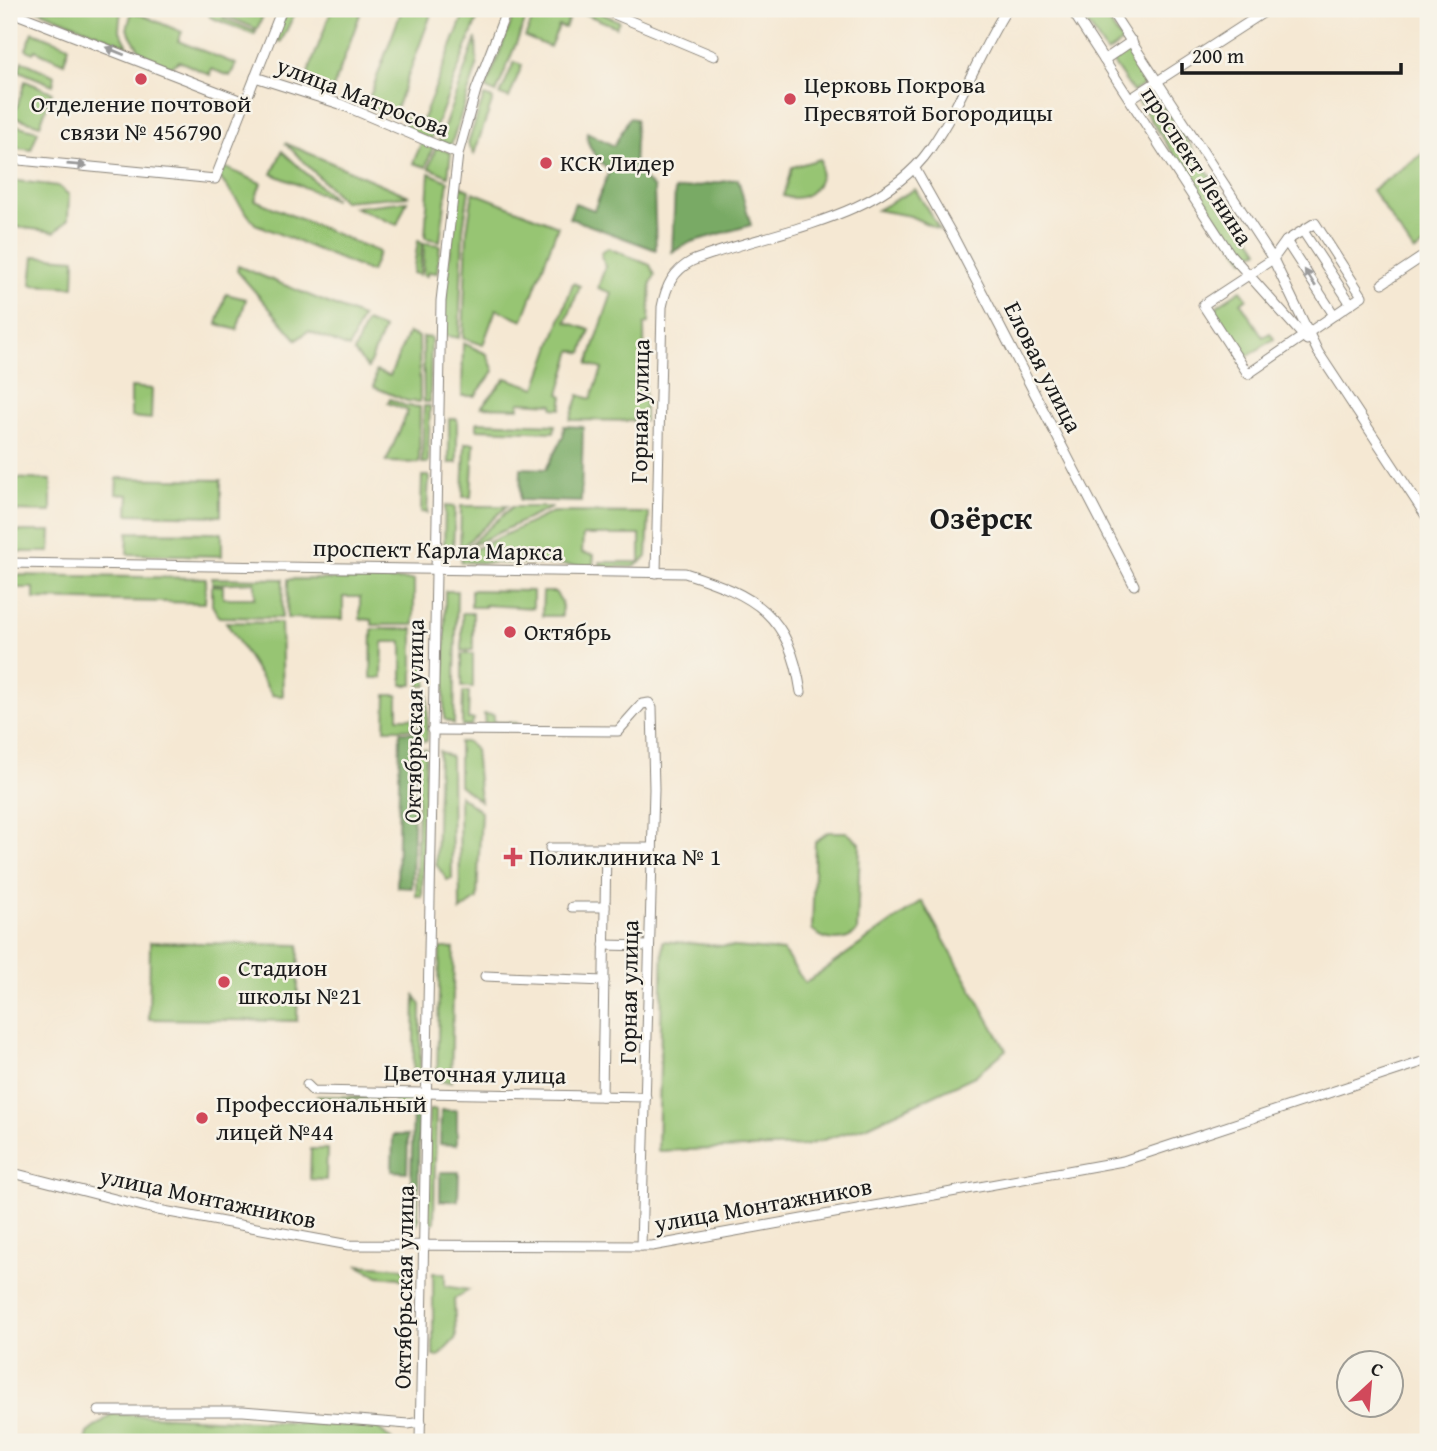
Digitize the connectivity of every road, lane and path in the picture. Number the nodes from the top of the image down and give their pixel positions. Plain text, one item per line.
1 (282, 9) edge
2 (507, 9) edge
3 (602, 9) edge
4 (1007, 9) edge
5 (1071, 9) edge
6 (1110, 9) edge
7 (1269, 9) edge
8 (9, 11) edge
9 (1132, 41) junction
10 (714, 56) dead end
11 (1104, 60) junction
12 (255, 77) junction
13 (1157, 81) junction
14 (1130, 99) junction
15 (244, 102) junction
16 (458, 154) junction
17 (9, 159) edge
18 (915, 169) junction
19 (1261, 241) junction
20 (1286, 242) junction
21 (1428, 253) edge
22 (1273, 259) junction
23 (1248, 275) junction
24 (1383, 283) dead end
25 (1334, 315) junction
26 (1306, 334) junction
27 (1424, 505) edge
28 (1428, 519) edge
29 (657, 546) junction
30 (9, 563) edge
31 (436, 569) junction
32 (631, 573) junction
33 (656, 573) junction
34 (1134, 585) dead end
35 (801, 692) dead end
36 (432, 730) junction
37 (606, 847) junction
38 (550, 848) dead end
39 (652, 848) junction
40 (572, 907) dead end
41 (605, 907) junction
42 (604, 945) junction
43 (649, 946) junction
44 (485, 976) dead end
45 (604, 981) junction
46 (1428, 1060) edge
47 (307, 1085) dead end
48 (428, 1091) junction
49 (602, 1096) junction
50 (646, 1097) junction
51 (9, 1172) edge
52 (641, 1245) junction
53 (424, 1247) junction
54 (99, 1411) dead end
55 (421, 1422) junction
56 (420, 1442) edge

1 - 12 street
2 - 16 street, Октябрьская улица
3 - 10 street
4 - 18 street
5 - 11 street, проспект Ленина
6 - 9 street, проспект Ленина
7 - 13 street
15 -> 8 street
9 - 11 street
9 - 13 street, проспект Ленина
11 - 14 street, проспект Ленина
12 - 15 street
12 - 16 street, улица Матросова
13 - 14 street
13 - 19 street, проспект Ленина
14 - 23 street, проспект Ленина
17 -> 15 street
16 - 31 street, Октябрьская улица
18 - 29 street, Горная улица
18 - 34 street, Еловая улица
19 - 20 street
19 - 22 street, проспект Ленина
20 - 22 street
25 -> 20 street
20 - 25 street
21 - 24 street
22 - 23 street
22 - 26 street, проспект Ленина
23 - 26 street, проспект Ленина
23 - 26 street
25 - 26 street
26 - 27 street, проспект Ленина
27 - 28 street, проспект Ленина
29 - 32 street
29 - 33 street, Горная улица
30 - 31 street, проспект Карла Маркса
31 - 32 street, проспект Карла Маркса
31 - 36 street, Октябрьская улица
32 - 33 street, проспект Карла Маркса
33 - 35 street, проспект Карла Маркса
36 - 39 street, Горная улица
36 - 48 street, Октябрьская улица
37 - 38 street
37 - 39 street
37 - 41 street
39 - 43 street, Горная улица
40 - 41 street
41 - 42 street
42 - 43 street
42 - 45 street
43 - 50 street, Горная улица
44 - 45 street
45 - 49 street
46 - 52 street, улица Монтажников
47 - 48 street, Цветочная улица
48 - 49 street, Цветочная улица
48 - 53 street, Октябрьская улица
49 - 50 street, Цветочная улица
50 - 52 street, Горная улица
51 - 53 street, улица Монтажников
52 - 53 street, улица Монтажников
53 - 55 street, Октябрьская улица
54 - 55 street
55 - 56 street, Октябрьская улица

